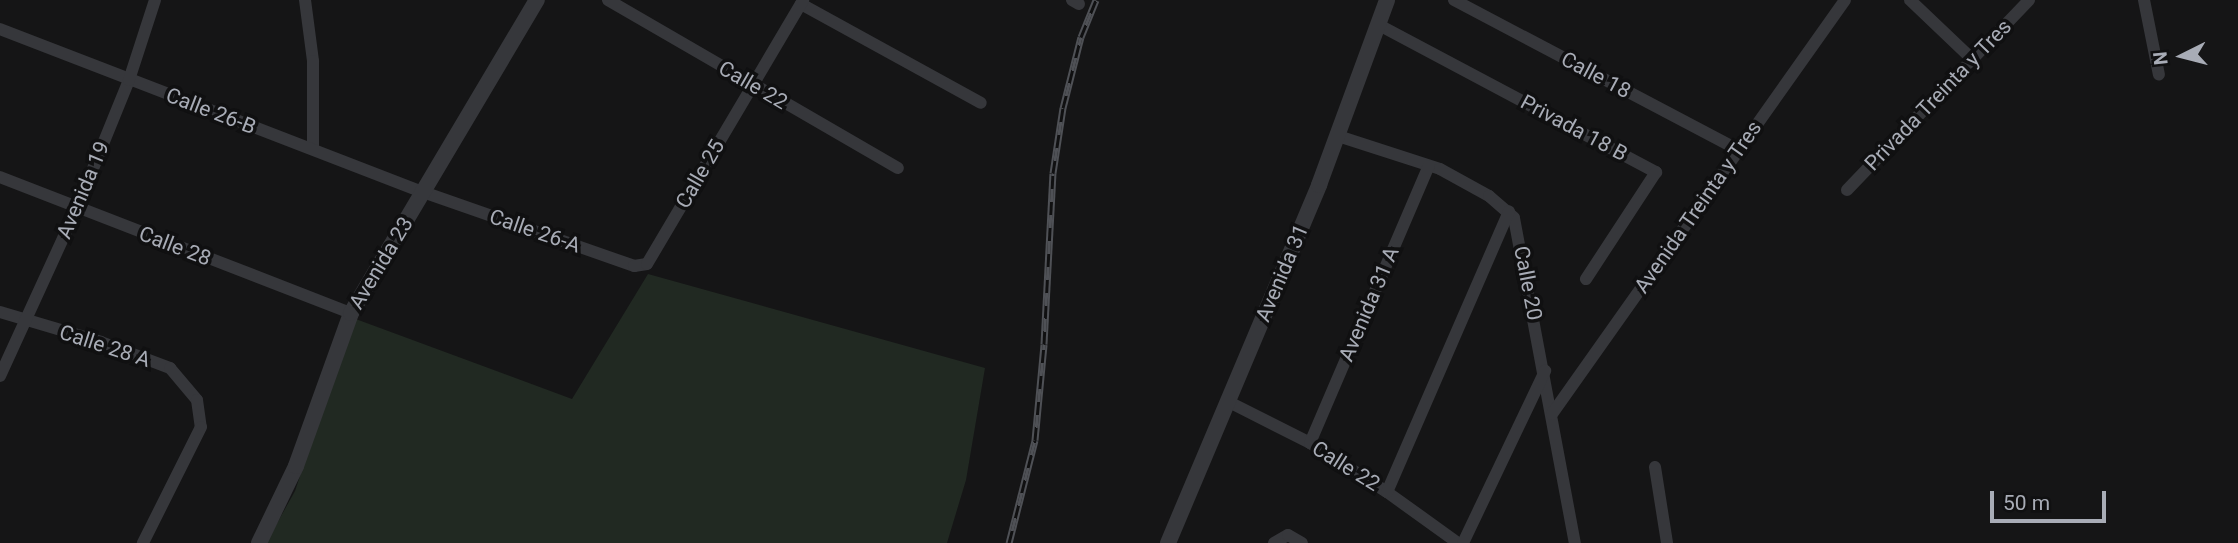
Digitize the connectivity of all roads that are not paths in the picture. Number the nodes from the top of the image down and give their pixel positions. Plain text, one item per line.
1 (155, 0) edge
2 (305, 0) edge
3 (537, 0) edge
4 (608, 0) edge
5 (1387, 0) edge
6 (1454, 0) edge
7 (1845, 0) edge
8 (1910, 0) edge
9 (2029, 0) edge
10 (2144, 0) edge
11 (802, 2) edge
12 (1379, 25) junction
13 (0, 29) edge
14 (1971, 58) junction
15 (2159, 75) dead end
16 (128, 80) junction
17 (752, 85) junction
18 (981, 103) dead end
19 (1338, 136) junction
20 (313, 149) junction
21 (1739, 150) junction
22 (1429, 166) junction
23 (898, 168) dead end
24 (0, 177) edge
25 (1847, 190) dead end
26 (423, 192) junction
27 (77, 208) junction
28 (1508, 211) junction
29 (647, 264) joint
30 (1586, 279) dead end
31 (0, 312) edge
32 (351, 313) junction
33 (26, 321) junction
34 (1545, 371) junction
35 (0, 376) edge
36 (1227, 401) junction
37 (1552, 414) junction
38 (1310, 443) junction
39 (1655, 467) dead end
40 (1387, 492) junction
41 (143, 543) edge
42 (258, 543) edge
43 (1168, 543) edge
44 (1274, 543) edge
45 (1302, 543) edge
46 (1461, 543) edge
47 (1575, 543) edge
48 (1667, 543) edge

1 - 16 street, Avenida 19
2 - 20 street
3 - 26 street, Avenida 23
4 - 17 street, Calle 22
5 - 12 street, Avenida 31
6 - 21 street, Calle 18
7 - 21 street, Avenida Treinta y Tres
8 - 14 street
9 - 14 street, Privada Treinta y Tres
10 - 15 street
11 - 17 street, Calle 25
11 - 18 street
12 - 19 street, Avenida 31
12 - 30 street, Privada 18 B
13 - 16 street, Calle 26-B
14 - 25 street, Privada Treinta y Tres
16 - 20 street, Calle 26-B
16 - 27 street, Avenida 19
17 - 23 street, Calle 22
17 - 29 street, Calle 25
19 - 22 street
19 - 36 street, Avenida 31
20 - 26 street, Calle 26-B
21 - 37 street, Avenida Treinta y Tres
22 - 28 street
22 - 38 street, Avenida 31 A
24 - 27 street, Calle 28
26 - 29 street, Calle 26-A
26 - 32 street, Avenida 23
27 - 32 street, Calle 28
27 - 33 street, Avenida 19
28 - 34 street, Calle 20
28 - 40 street
31 - 33 street, Calle 28 A
32 - 42 street, Avenida 23
33 - 35 street, Avenida 19
33 - 41 street, Calle 28 A
34 - 37 street, Calle 20
34 - 46 street
36 - 38 street, Calle 22
36 - 43 street, Avenida 31
37 - 47 street, Calle 20
38 - 40 street, Calle 22
39 - 48 street
40 - 46 street, Calle 22
44 - 45 street

